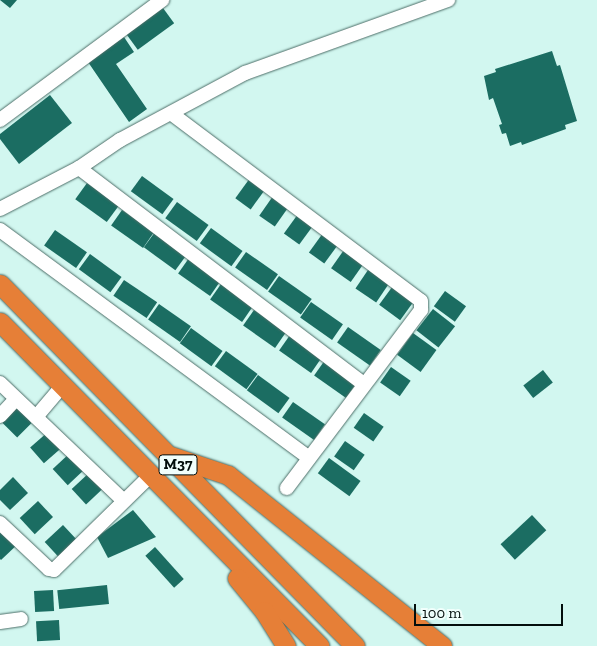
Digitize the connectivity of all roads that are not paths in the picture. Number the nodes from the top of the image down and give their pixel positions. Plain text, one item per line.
1 (162, 0) edge
2 (448, 0) edge
3 (172, 114) junction
4 (0, 120) edge
5 (78, 168) junction
6 (0, 209) edge
7 (0, 230) edge
8 (0, 284) edge
9 (0, 322) edge
10 (0, 384) edge
11 (64, 384) junction
12 (364, 384) junction
13 (16, 399) junction
14 (0, 416) edge
15 (36, 418) junction
16 (169, 456) junction
17 (309, 458) junction
18 (151, 475) junction
19 (287, 488) dead end
20 (123, 500) junction
21 (0, 523) edge
22 (21, 620) dead end
23 (0, 622) edge
24 (286, 646) edge
25 (320, 646) edge
26 (355, 646) edge
27 (442, 646) edge

1 - 4 street
2 - 3 street
3 - 5 street
3 - 12 street
5 - 6 street
5 - 12 street
7 - 17 street
8 - 16 highway, M37
9 - 11 highway, M37
10 - 13 street
11 - 15 street
11 - 18 highway, M37
12 - 17 street
13 - 14 street
13 - 15 street
15 - 20 street
16 - 26 highway, M37
16 - 27 highway
17 - 19 street
18 - 20 street
18 - 24 highway
18 - 25 highway, M37
20 - 21 street
22 - 23 street

